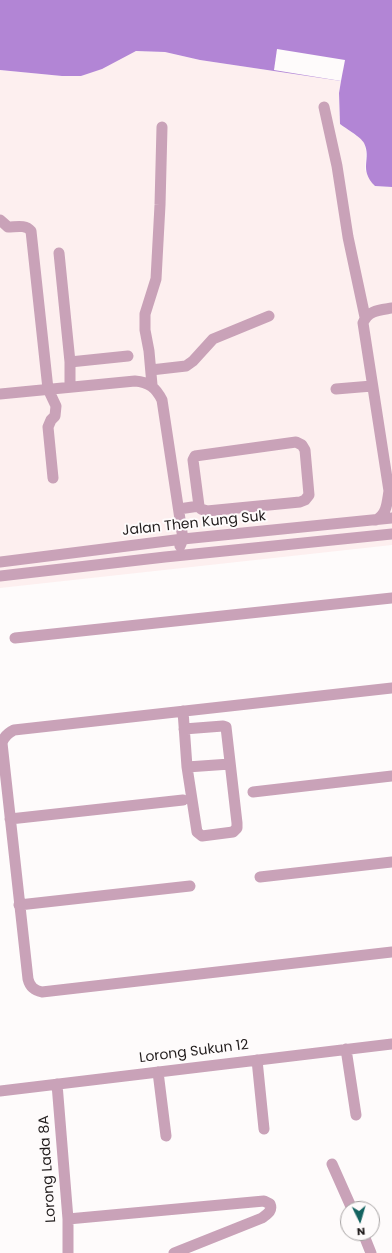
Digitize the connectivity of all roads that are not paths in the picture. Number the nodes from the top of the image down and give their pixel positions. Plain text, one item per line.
1 (324, 108) dead end
2 (162, 127) dead end
3 (0, 220) edge
4 (59, 253) dead end
5 (392, 308) edge
6 (269, 316) dead end
7 (365, 317) junction
8 (128, 356) dead end
9 (70, 362) junction
10 (151, 370) junction
11 (152, 385) junction
12 (372, 386) junction
13 (70, 387) junction
14 (48, 389) junction
15 (336, 390) dead end
16 (0, 394) edge
17 (386, 438) edge
18 (53, 478) dead end
19 (390, 494) edge
20 (199, 506) junction
21 (179, 509) junction
22 (383, 519) edge
23 (392, 524) edge
24 (392, 534) edge
25 (183, 539) junction
26 (212, 552) junction
27 (165, 557) junction
28 (0, 562) edge
29 (0, 576) edge
30 (392, 598) edge
31 (15, 638) dead end
32 (392, 688) edge
33 (183, 711) junction
34 (184, 729) junction
35 (230, 764) junction
36 (187, 768) junction
37 (392, 776) edge
38 (253, 792) dead end
39 (183, 800) dead end
40 (10, 819) junction
41 (392, 862) edge
42 (260, 877) dead end
43 (190, 886) dead end
44 (19, 905) junction
45 (392, 952) edge
46 (392, 1044) edge
47 (346, 1049) junction
48 (257, 1060) junction
49 (158, 1072) junction
50 (57, 1084) junction
51 (0, 1091) edge
52 (356, 1115) dead end
53 (264, 1129) dead end
54 (166, 1136) dead end
55 (332, 1164) dead end
56 (348, 1201) edge
57 (68, 1219) junction
58 (366, 1241) edge
59 (68, 1253) edge
60 (174, 1253) edge
61 (371, 1253) edge

1 - 7 street
2 - 10 street
3 - 14 street
4 - 9 street
5 - 7 street
6 - 10 street
7 - 12 street
8 - 9 street
9 - 13 street
10 - 11 street
11 - 13 street
11 - 21 street
12 - 15 street
12 - 17 street
13 - 14 street
14 - 16 street
14 - 18 street
17 - 19 street
19 - 22 street
20 - 20 street
20 - 21 street
21 - 25 street
22 - 23 street
22 - 25 street, Jalan Then Kung Suk
24 - 26 street
25 - 26 street
25 - 27 street
25 - 28 street, Jalan Then Kung Suk
26 - 27 street
27 - 29 street
30 - 31 street
32 - 33 street
33 - 34 street
33 - 40 street
34 - 35 street
34 - 36 street
35 - 36 street
35 - 36 street
37 - 38 street
39 - 40 street
40 - 44 street
41 - 42 street
43 - 44 street
44 - 45 street
46 - 47 street, Lorong Sukun 12
47 - 48 street, Lorong Sukun 12
47 - 52 street
48 - 49 street, Lorong Sukun 12
48 - 53 street
49 - 50 street, Lorong Sukun 12
49 - 54 street
50 - 51 street, Lorong Sukun 12
50 - 57 street, Lorong Lada 8A
55 - 56 street
57 - 59 street, Lorong Lada 8A
57 - 60 street
58 - 61 street

